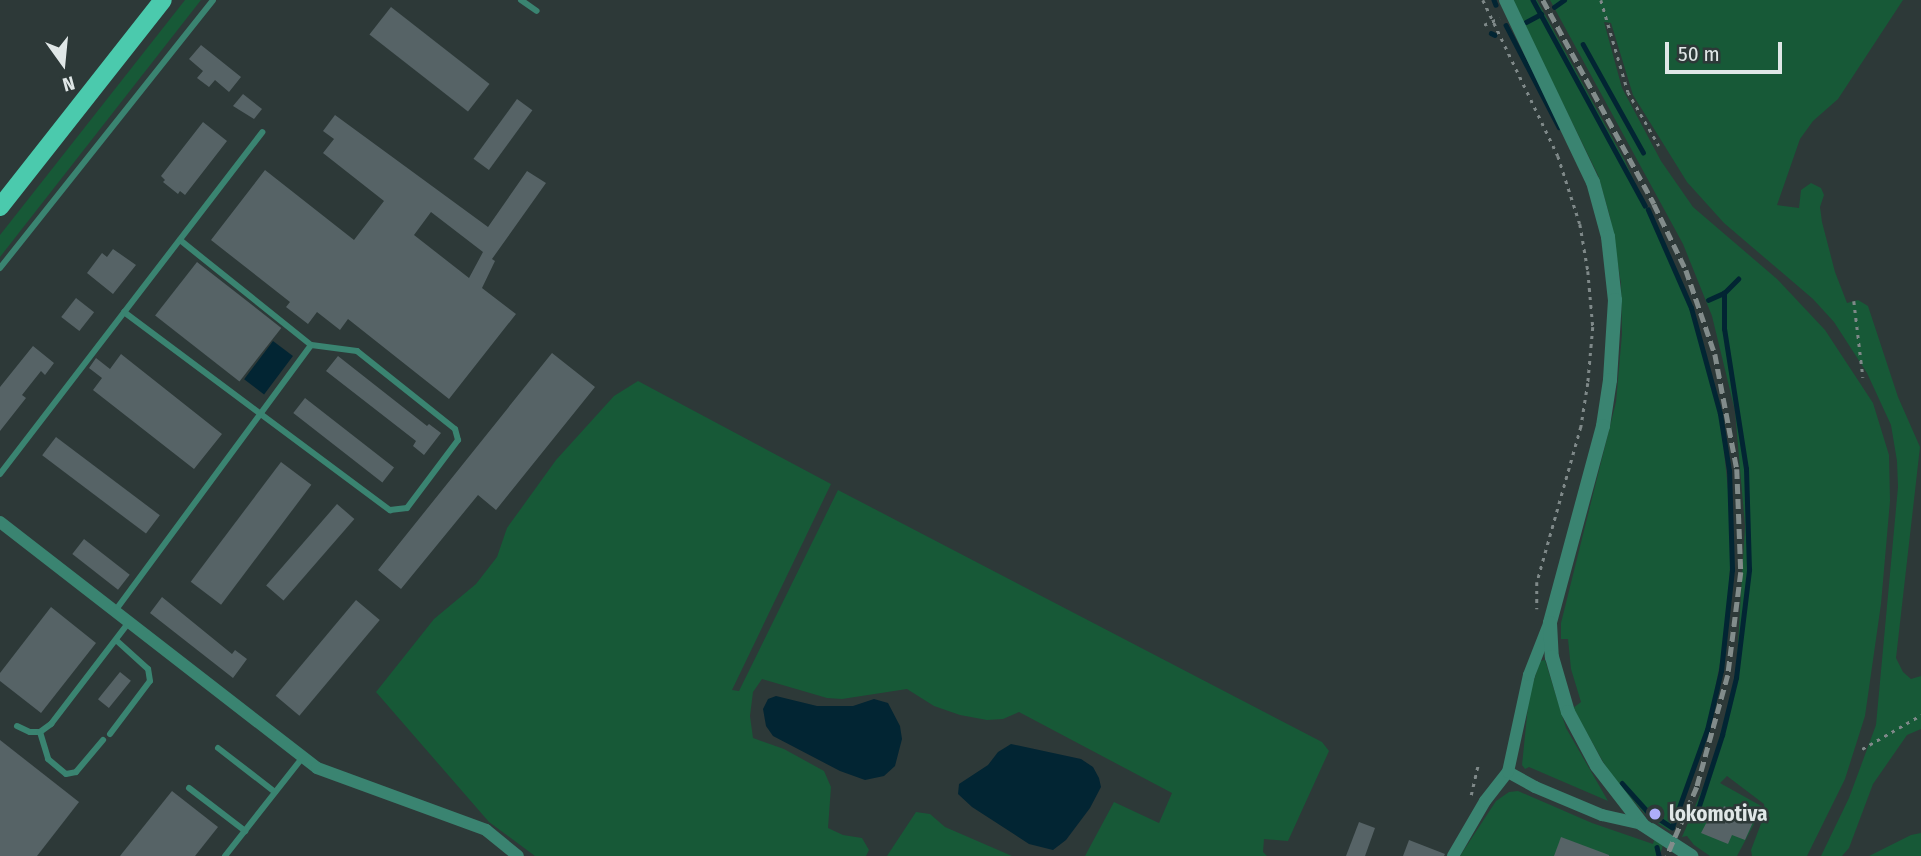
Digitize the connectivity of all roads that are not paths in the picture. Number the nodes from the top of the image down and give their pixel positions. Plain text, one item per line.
1 (163, 0) edge
2 (213, 0) edge
3 (521, 0) edge
4 (1506, 0) edge
5 (537, 11) dead end
6 (262, 132) dead end
7 (0, 207) edge
8 (180, 240) junction
9 (0, 268) edge
10 (124, 312) junction
11 (311, 345) junction
12 (259, 414) junction
13 (0, 474) edge
14 (0, 522) edge
15 (115, 611) junction
16 (129, 622) junction
17 (1550, 623) junction
18 (116, 640) junction
19 (17, 726) dead end
20 (40, 732) junction
21 (110, 734) dead end
22 (103, 740) dead end
23 (218, 748) dead end
24 (303, 757) junction
25 (1508, 772) junction
26 (189, 788) dead end
27 (275, 792) junction
28 (1642, 824) junction
29 (245, 831) junction
30 (225, 856) edge
31 (518, 856) edge
32 (1453, 856) edge
33 (1691, 856) edge

1 - 7 main road
2 - 9 lane
3 - 5 lane
4 - 17 street
6 - 8 lane
8 - 10 lane
8 - 11 lane
10 - 12 lane
10 - 13 lane
11 - 12 lane
11 - 12 lane
12 - 15 lane
14 - 15 street
15 - 16 street
16 - 18 lane
16 - 24 street
17 - 25 street
17 - 28 street
18 - 20 lane
18 - 21 lane
19 - 20 lane
20 - 22 lane
23 - 27 lane
24 - 27 lane
24 - 31 street
25 - 28 street
25 - 32 street
26 - 29 lane
27 - 29 lane
28 - 33 street
29 - 30 lane

